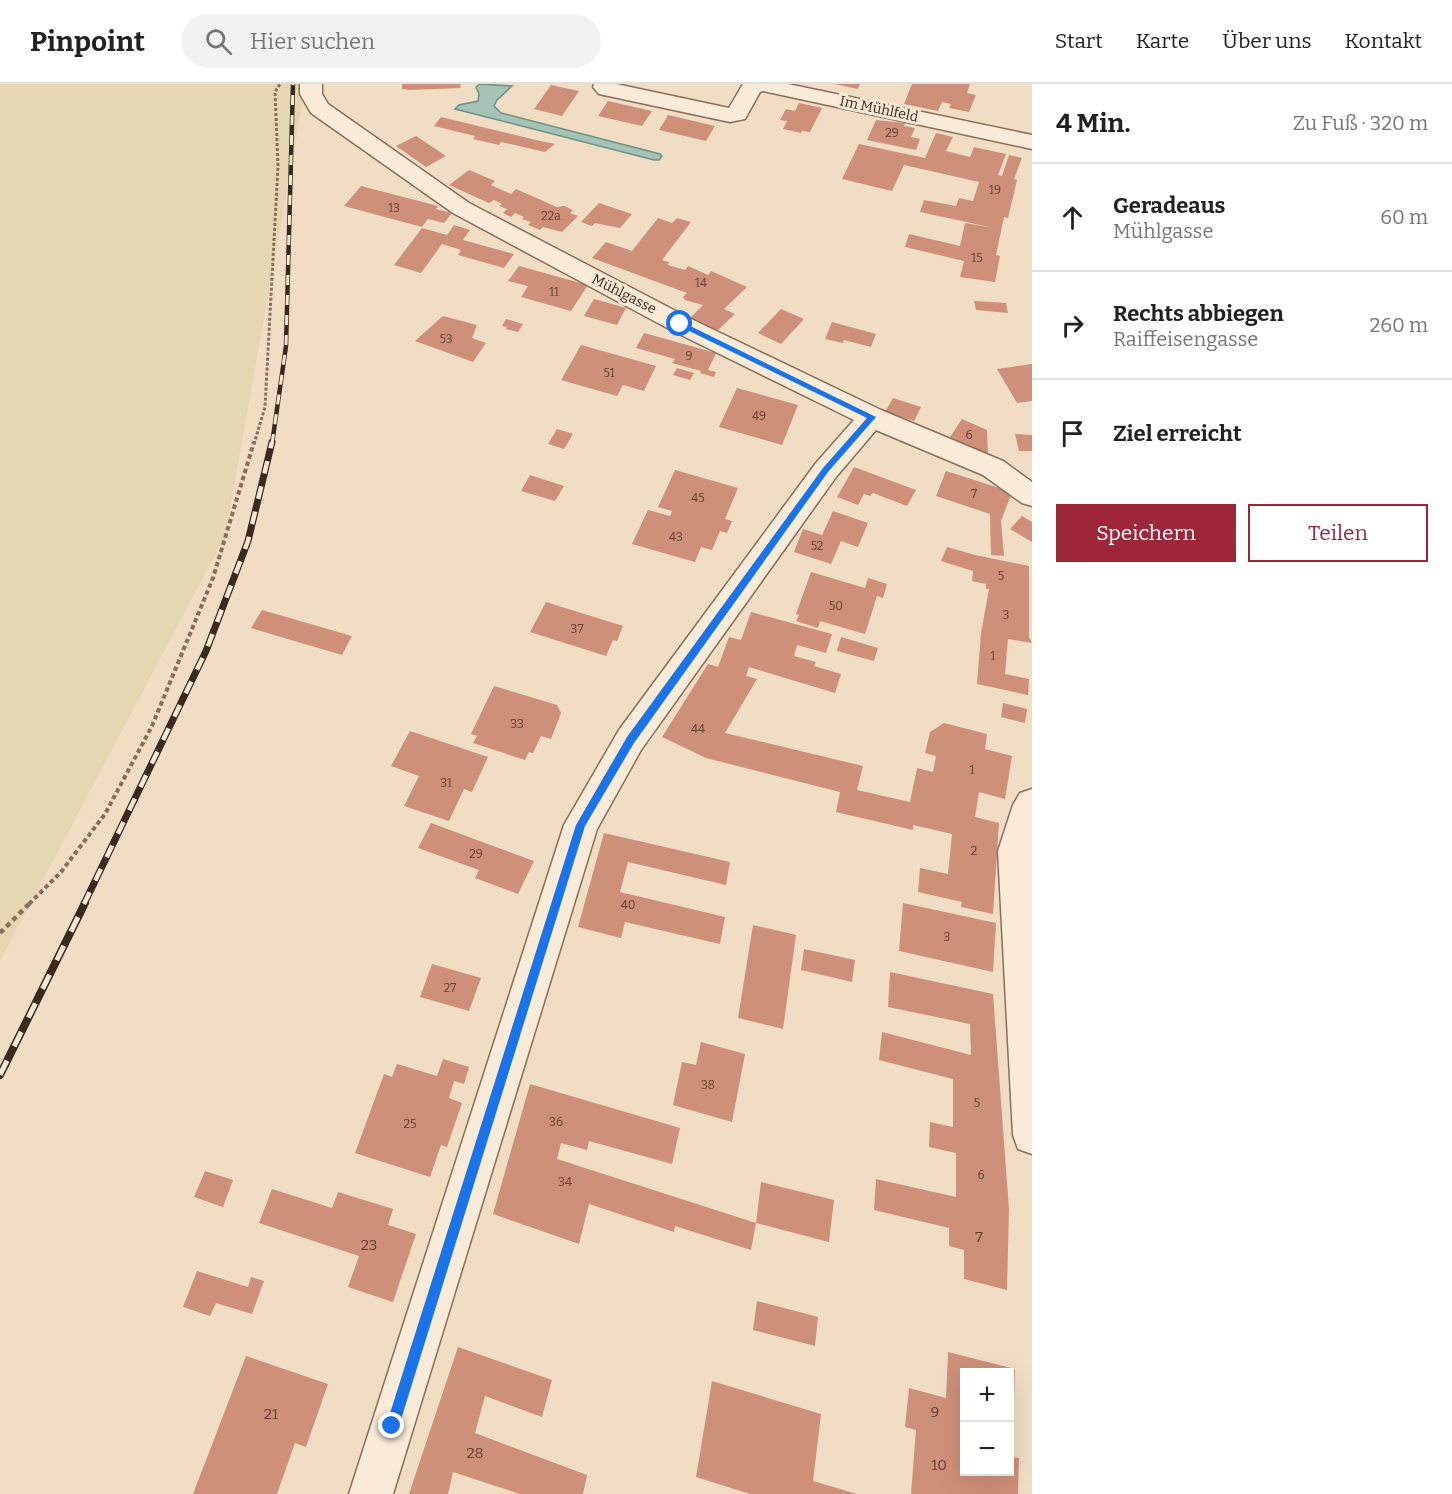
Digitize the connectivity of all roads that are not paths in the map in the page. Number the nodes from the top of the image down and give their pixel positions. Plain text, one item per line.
1 (311, 84) edge
2 (605, 84) edge
3 (1032, 142) edge
4 (872, 417) junction
5 (1032, 496) edge
6 (1032, 803) edge
7 (1032, 1134) edge
8 (371, 1494) edge

1 - 4 street, Mühlgasse
2 - 3 street, Im Mühlfeld
4 - 5 street, Mühlgasse
4 - 8 street
6 - 7 street

